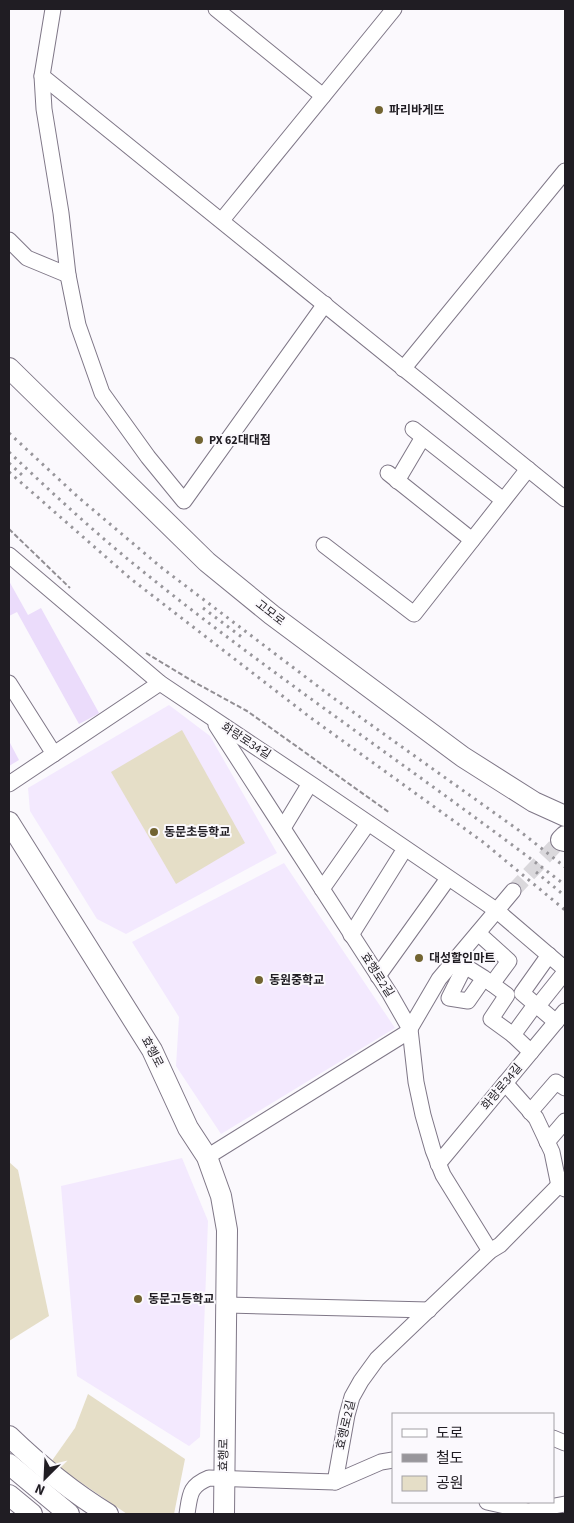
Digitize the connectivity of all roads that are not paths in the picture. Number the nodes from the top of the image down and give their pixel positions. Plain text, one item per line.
1 (54, 9) edge
2 (216, 9) edge
3 (394, 9) edge
4 (42, 76) junction
5 (323, 96) junction
6 (565, 171) edge
7 (222, 220) junction
8 (9, 240) edge
9 (68, 275) junction
10 (325, 304) junction
11 (9, 368) edge
12 (403, 368) junction
13 (528, 468) junction
14 (565, 499) edge
15 (503, 500) junction
16 (472, 540) junction
17 (324, 545) dead end
18 (9, 555) edge
19 (9, 683) edge
20 (160, 683) junction
21 (212, 719) junction
22 (54, 754) junction
23 (9, 784) edge
24 (306, 790) dead end
25 (565, 816) edge
26 (9, 822) edge
27 (283, 828) junction
28 (364, 829) dead end
29 (401, 854) dead end
30 (444, 884) dead end
31 (322, 889) junction
32 (513, 891) tunnel mouth
33 (496, 910) junction
34 (478, 933) junction
35 (351, 935) junction
36 (549, 955) junction
37 (565, 971) edge
38 (378, 976) junction
39 (536, 1006) junction
40 (560, 1016) edge
41 (410, 1029) junction
42 (513, 1035) junction
43 (531, 1052) junction
44 (505, 1083) junction
45 (565, 1088) edge
46 (530, 1112) junction
47 (565, 1121) edge
48 (547, 1142) junction
49 (207, 1157) junction
50 (438, 1164) junction
51 (563, 1185) edge
52 (495, 1248) junction
53 (227, 1306) junction
54 (429, 1310) junction
55 (9, 1436) edge
56 (392, 1460) edge
57 (9, 1464) edge
58 (224, 1478) junction
59 (335, 1482) junction
60 (9, 1496) edge
61 (492, 1503) edge
62 (565, 1504) edge
63 (32, 1514) edge
64 (69, 1514) edge
65 (108, 1514) edge
66 (187, 1514) edge
67 (224, 1514) edge

1 - 4 street
2 - 5 street
3 - 5 street
4 - 7 street
4 - 9 street
5 - 7 street
6 - 12 street
7 - 10 street
8 - 9 street
9 - 10 street
10 - 12 street
11 - 25 main road, 고모로
12 - 13 street
13 - 14 street
13 - 15 street
15 - 16 street
15 - 16 street
16 - 17 street
18 - 20 street, 화랑로34길
19 - 22 street
20 - 21 street, 화랑로34길
20 - 22 street
21 - 27 street, 효행로2길
21 - 33 street, 화랑로34길
22 - 23 street
24 - 27 street
26 - 49 main road, 효행로
27 - 31 street, 효행로2길
28 - 31 street
29 - 35 street
30 - 38 street
31 - 35 street, 효행로2길
32 - 33 street
33 - 34 street
33 - 36 street, 화랑로34길
34 - 41 street
34 - 42 street
35 - 38 street, 효행로2길
36 - 37 street, 화랑로34길
36 - 39 street
37 - 39 street
38 - 41 street, 효행로2길
39 - 40 street
39 - 42 street
40 - 43 street, 화랑로34길
41 - 49 street
41 - 50 street, 효행로2길
42 - 43 street
43 - 44 street, 화랑로34길
44 - 46 street
44 - 50 street, 화랑로34길
45 - 46 street
46 - 48 street
47 - 48 street
48 - 51 street
49 - 53 main road, 효행로
50 - 52 street, 효행로2길
51 - 52 street
52 - 54 street, 효행로2길
53 - 54 street
53 - 58 main road, 효행로
54 - 59 street, 효행로2길
55 - 65 main road
56 - 59 street
57 - 64 main road
58 - 59 street
58 - 66 street
58 - 67 main road, 효행로
60 - 63 main road
61 - 62 street

